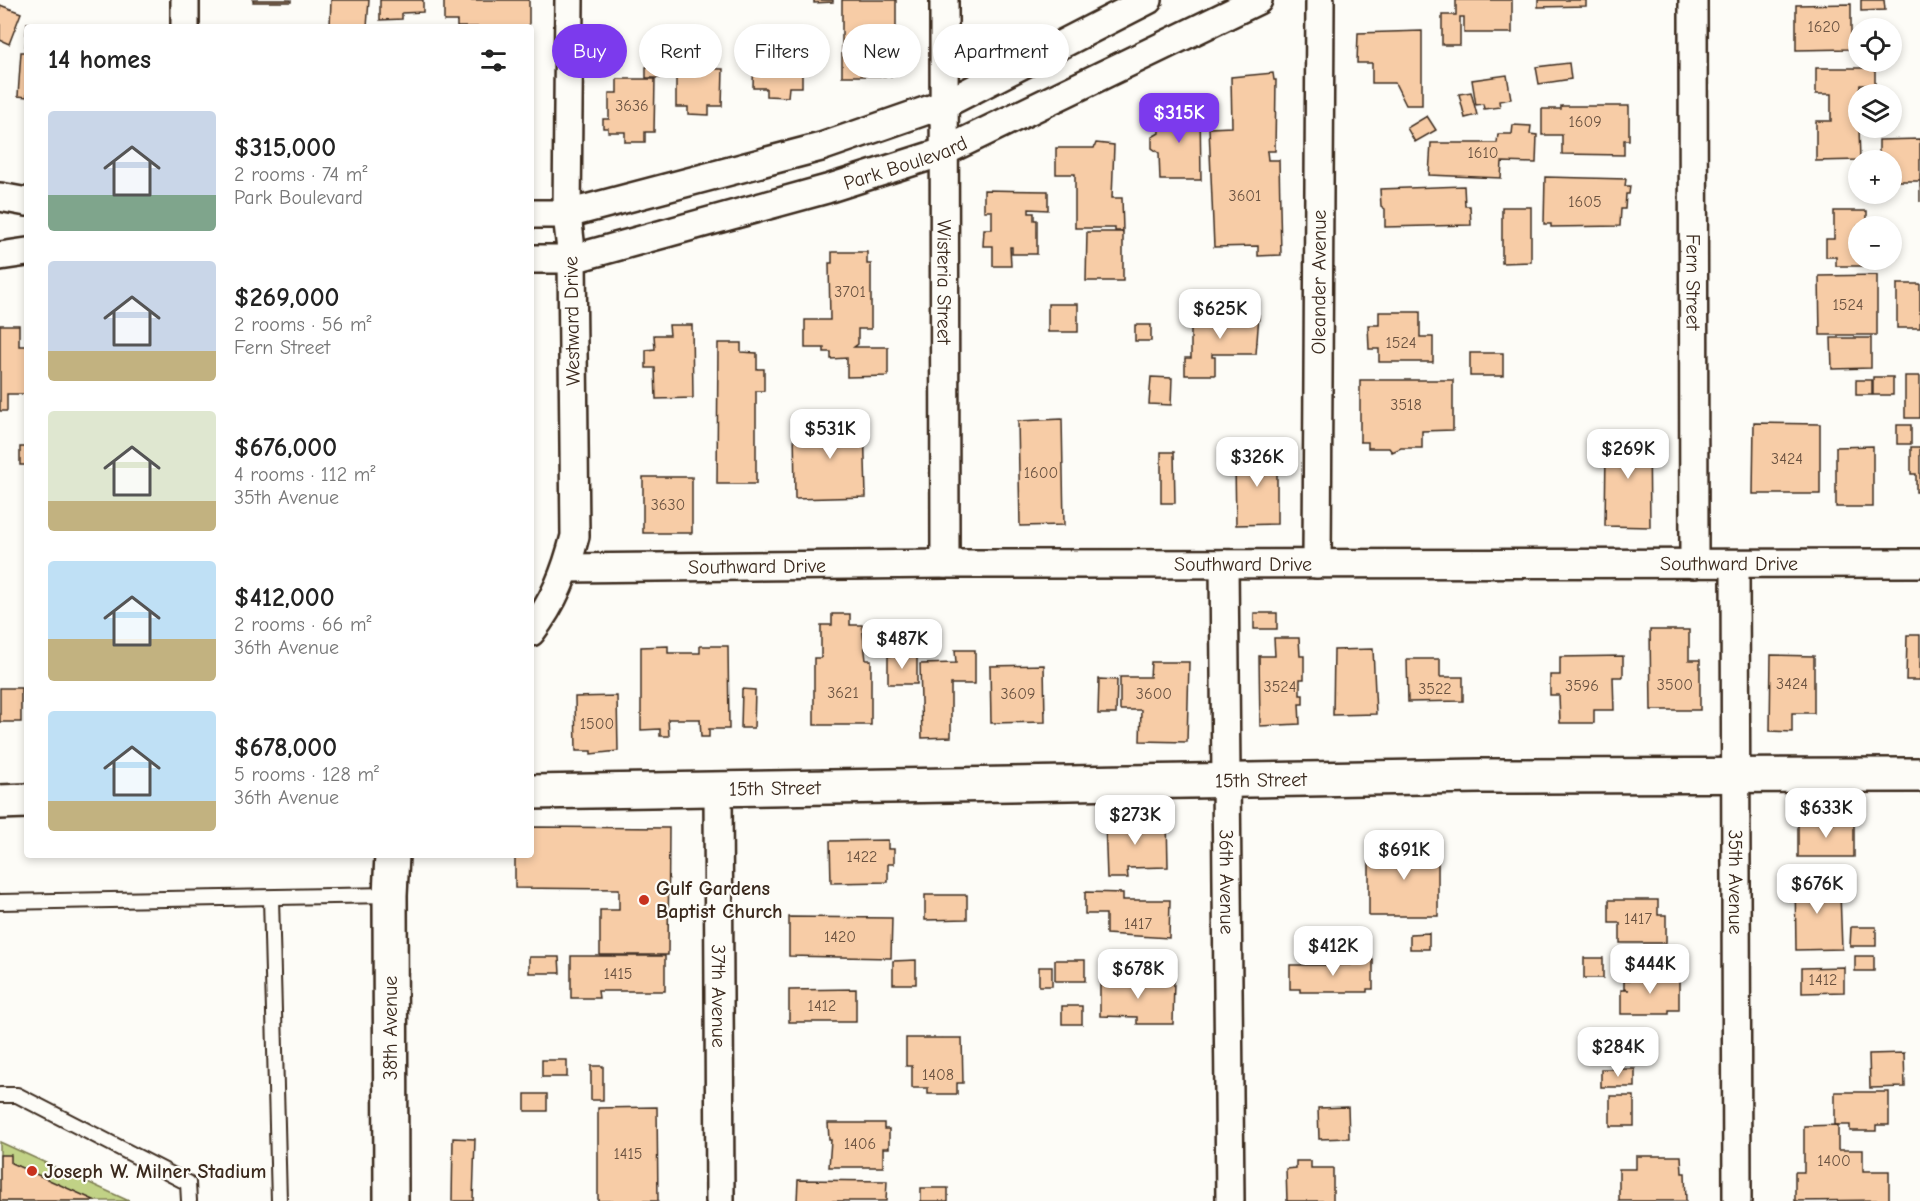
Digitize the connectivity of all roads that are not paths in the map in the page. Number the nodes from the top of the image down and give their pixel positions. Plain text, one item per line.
1 (184, 0) edge
2 (569, 0) edge
3 (944, 0) edge
4 (1148, 0) edge
5 (1258, 0) edge
6 (1320, 0) edge
7 (1693, 0) edge
8 (185, 24) edge
9 (945, 104) junction
10 (943, 152) junction
11 (0, 197) edge
12 (24, 201) edge
13 (534, 214) edge
14 (567, 214) junction
15 (24, 252) edge
16 (0, 256) edge
17 (534, 259) edge
18 (572, 259) junction
19 (0, 261) edge
20 (24, 261) edge
21 (1920, 563) edge
22 (945, 564) junction
23 (1224, 564) junction
24 (1317, 564) junction
25 (1694, 564) junction
26 (1735, 564) junction
27 (567, 568) junction
28 (534, 628) edge
29 (1738, 775) junction
30 (1920, 775) edge
31 (1226, 779) junction
32 (718, 790) junction
33 (534, 792) edge
34 (24, 801) edge
35 (0, 802) edge
36 (392, 858) edge
37 (390, 896) junction
38 (271, 898) junction
39 (0, 902) edge
40 (0, 1095) edge
41 (189, 1201) edge
42 (279, 1201) edge
43 (391, 1201) edge
44 (720, 1201) edge
45 (1230, 1201) edge
46 (1737, 1201) edge

1 - 8 street
2 - 14 street, Westward Drive
3 - 9 street, Wisteria Street
4 - 9 street
5 - 10 street, Park Boulevard
6 - 24 street, Oleander Avenue
7 - 25 street, Fern Street
9 - 10 street, Wisteria Street
9 - 14 street
10 - 18 street, Park Boulevard
10 - 22 street, Wisteria Street
11 - 12 street
13 - 14 street
14 - 18 street, Westward Drive
15 - 16 street
17 - 18 street, Park Boulevard
18 - 27 street, Westward Drive
19 - 20 street
21 - 26 street, Southward Drive
22 - 23 street, Southward Drive
22 - 27 street, Southward Drive
23 - 24 street, Southward Drive
23 - 31 street, 36th Avenue
24 - 25 street, Southward Drive
25 - 26 street, Southward Drive
26 - 29 street, 35th Avenue
27 - 28 street, Westward Drive
29 - 30 main road, 15th Street
29 - 31 main road, 15th Street
29 - 46 street, 35th Avenue
31 - 32 main road, 15th Street
31 - 45 street, 36th Avenue
32 - 33 main road, 15th Street
32 - 44 street, 37th Avenue
34 - 35 main road
36 - 37 main road, 38th Avenue
37 - 38 lane
37 - 43 main road, 38th Avenue
38 - 39 lane
38 - 42 lane
40 - 41 lane

